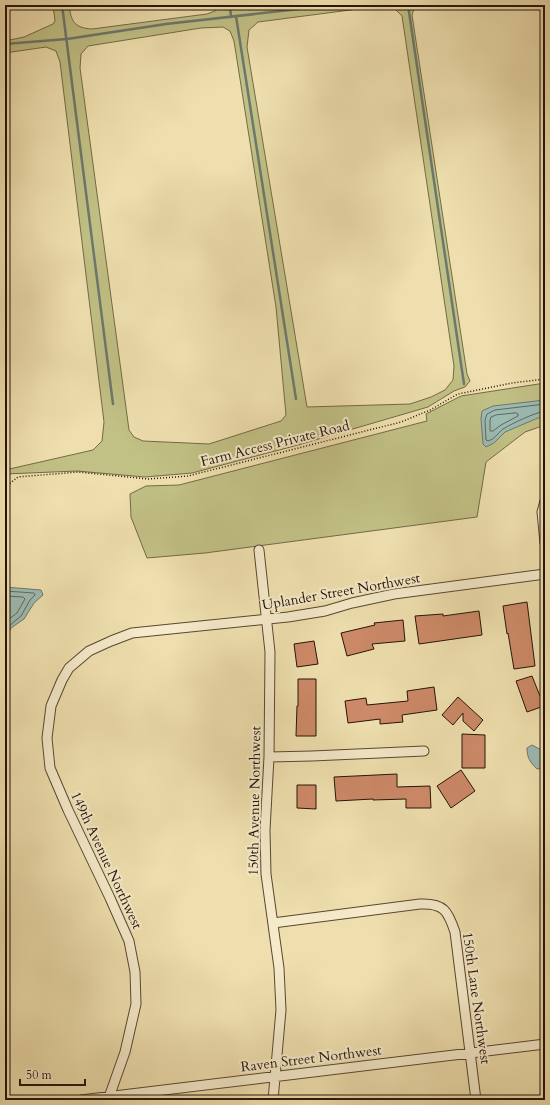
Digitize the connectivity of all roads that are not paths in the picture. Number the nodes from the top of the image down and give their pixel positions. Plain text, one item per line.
1 (545, 501) edge
2 (545, 543) edge
3 (259, 550) dead end
4 (545, 574) edge
5 (266, 619) junction
6 (62, 680) joint
7 (424, 751) dead end
8 (269, 757) junction
9 (273, 923) junction
10 (545, 1044) edge
11 (470, 1053) junction
12 (275, 1077) junction
13 (108, 1098) edge
14 (81, 1100) edge
15 (273, 1100) edge
16 (476, 1100) edge

1 - 2 street
3 - 5 street, 150th Avenue Northwest
4 - 5 street, Uplander Street Northwest
5 - 6 street, Uplander Street Northwest
5 - 8 street, 150th Avenue Northwest
6 - 13 street, 149th Avenue Northwest
7 - 8 street
8 - 9 street, 150th Avenue Northwest
9 - 11 street, 150th Lane Northwest
9 - 12 street, 150th Avenue Northwest
10 - 11 street, Raven Street Northwest
11 - 12 street, Raven Street Northwest
11 - 16 street, 150th Lane Northwest
12 - 13 street, Raven Street Northwest
12 - 15 street, 150th Avenue Northwest
13 - 14 street, Raven Street Northwest

